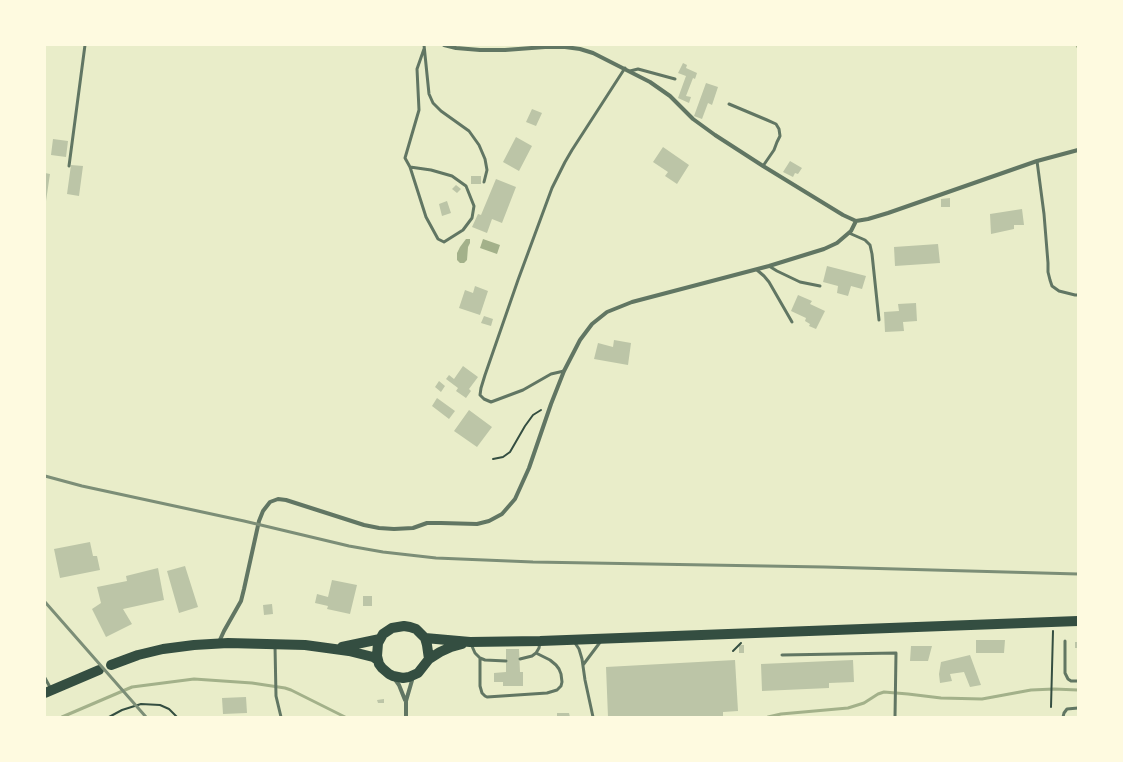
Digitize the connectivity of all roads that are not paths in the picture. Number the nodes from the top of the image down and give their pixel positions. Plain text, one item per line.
1 (85, 45) edge
2 (444, 45) edge
3 (456, 46) edge
4 (424, 47) edge
5 (625, 68) junction
6 (630, 71) junction
7 (675, 79) dead end
8 (729, 104) dead end
9 (1078, 150) edge
10 (1037, 162) junction
11 (69, 166) dead end
12 (763, 166) junction
13 (410, 167) junction
14 (484, 182) dead end
15 (856, 221) junction
16 (849, 233) junction
17 (769, 266) junction
18 (757, 270) junction
19 (820, 286) dead end
20 (1078, 295) edge
21 (879, 320) dead end
22 (792, 322) dead end
23 (564, 371) junction
24 (1076, 622) edge
25 (425, 638) junction
26 (380, 639) junction
27 (603, 639) junction
28 (573, 640) junction
29 (540, 641) junction
30 (1065, 641) dead end
31 (470, 642) junction
32 (219, 643) junction
33 (275, 644) junction
34 (334, 649) junction
35 (536, 653) junction
36 (782, 655) dead end
37 (480, 658) junction
38 (429, 659) junction
39 (378, 660) junction
40 (520, 660) dead end
41 (506, 661) dead end
42 (111, 665) dead end
43 (583, 665) junction
44 (99, 670) dead end
45 (389, 674) junction
46 (414, 675) junction
47 (45, 678) edge
48 (1078, 681) edge
49 (48, 692) edge
50 (406, 701) junction
51 (1078, 708) edge
52 (281, 717) edge
53 (406, 717) edge
54 (593, 717) edge
55 (895, 717) edge
56 (1063, 717) edge

1 - 11 lane
2 - 3 street
3 - 5 street
4 - 13 lane
4 - 14 lane
5 - 6 street
5 - 23 lane
6 - 7 lane
6 - 12 street
8 - 12 lane
9 - 10 street
10 - 15 street
10 - 20 lane
12 - 15 street
13 - 13 lane
15 - 16 street
16 - 17 street
16 - 21 lane
17 - 18 street
17 - 19 lane
18 - 22 lane
18 - 23 street
23 - 32 street
24 - 27 main road
25 - 26 main road
25 - 31 main road
25 - 38 main road
26 - 34 main road
26 - 39 main road
27 - 28 main road
27 - 43 lane
28 - 29 main road
28 - 43 lane
29 - 31 main road
29 - 35 lane
30 - 48 lane
31 - 37 lane
31 - 38 main road
32 - 33 main road
32 - 42 main road
33 - 34 main road
33 - 52 lane
34 - 39 main road
35 - 37 lane
35 - 40 lane
36 - 55 lane
37 - 41 lane
38 - 46 main road
39 - 45 main road
43 - 54 lane
44 - 49 main road
45 - 46 main road
45 - 50 street
46 - 50 street
47 - 49 lane
50 - 53 street
51 - 56 lane

